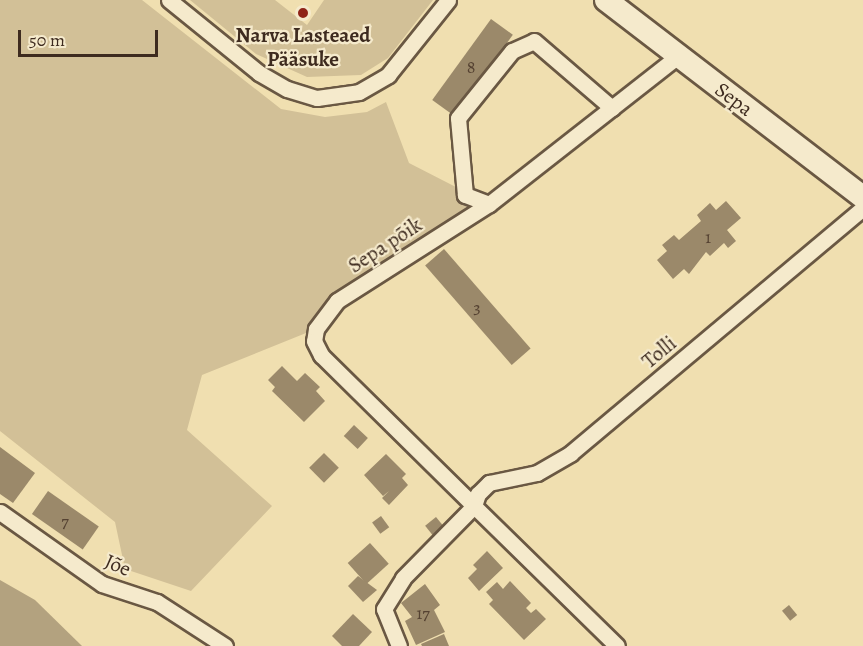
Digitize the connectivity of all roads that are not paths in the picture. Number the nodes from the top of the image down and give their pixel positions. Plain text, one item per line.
1 (168, 0) edge
2 (448, 0) edge
3 (606, 0) edge
4 (678, 56) junction
5 (612, 108) junction
6 (863, 197) edge
7 (489, 204) junction
8 (863, 208) edge
9 (474, 506) junction
10 (0, 512) edge
11 (225, 646) edge
12 (399, 646) edge
13 (617, 646) edge

1 - 2 street
3 - 4 street, Sepa
4 - 5 street, Sepa põik
4 - 6 street, Sepa
5 - 7 street, Sepa põik
5 - 7 street
7 - 9 street, Sepa põik
8 - 9 street, Tolli
9 - 12 street, Tolli
9 - 13 street
10 - 11 street, Jõe

